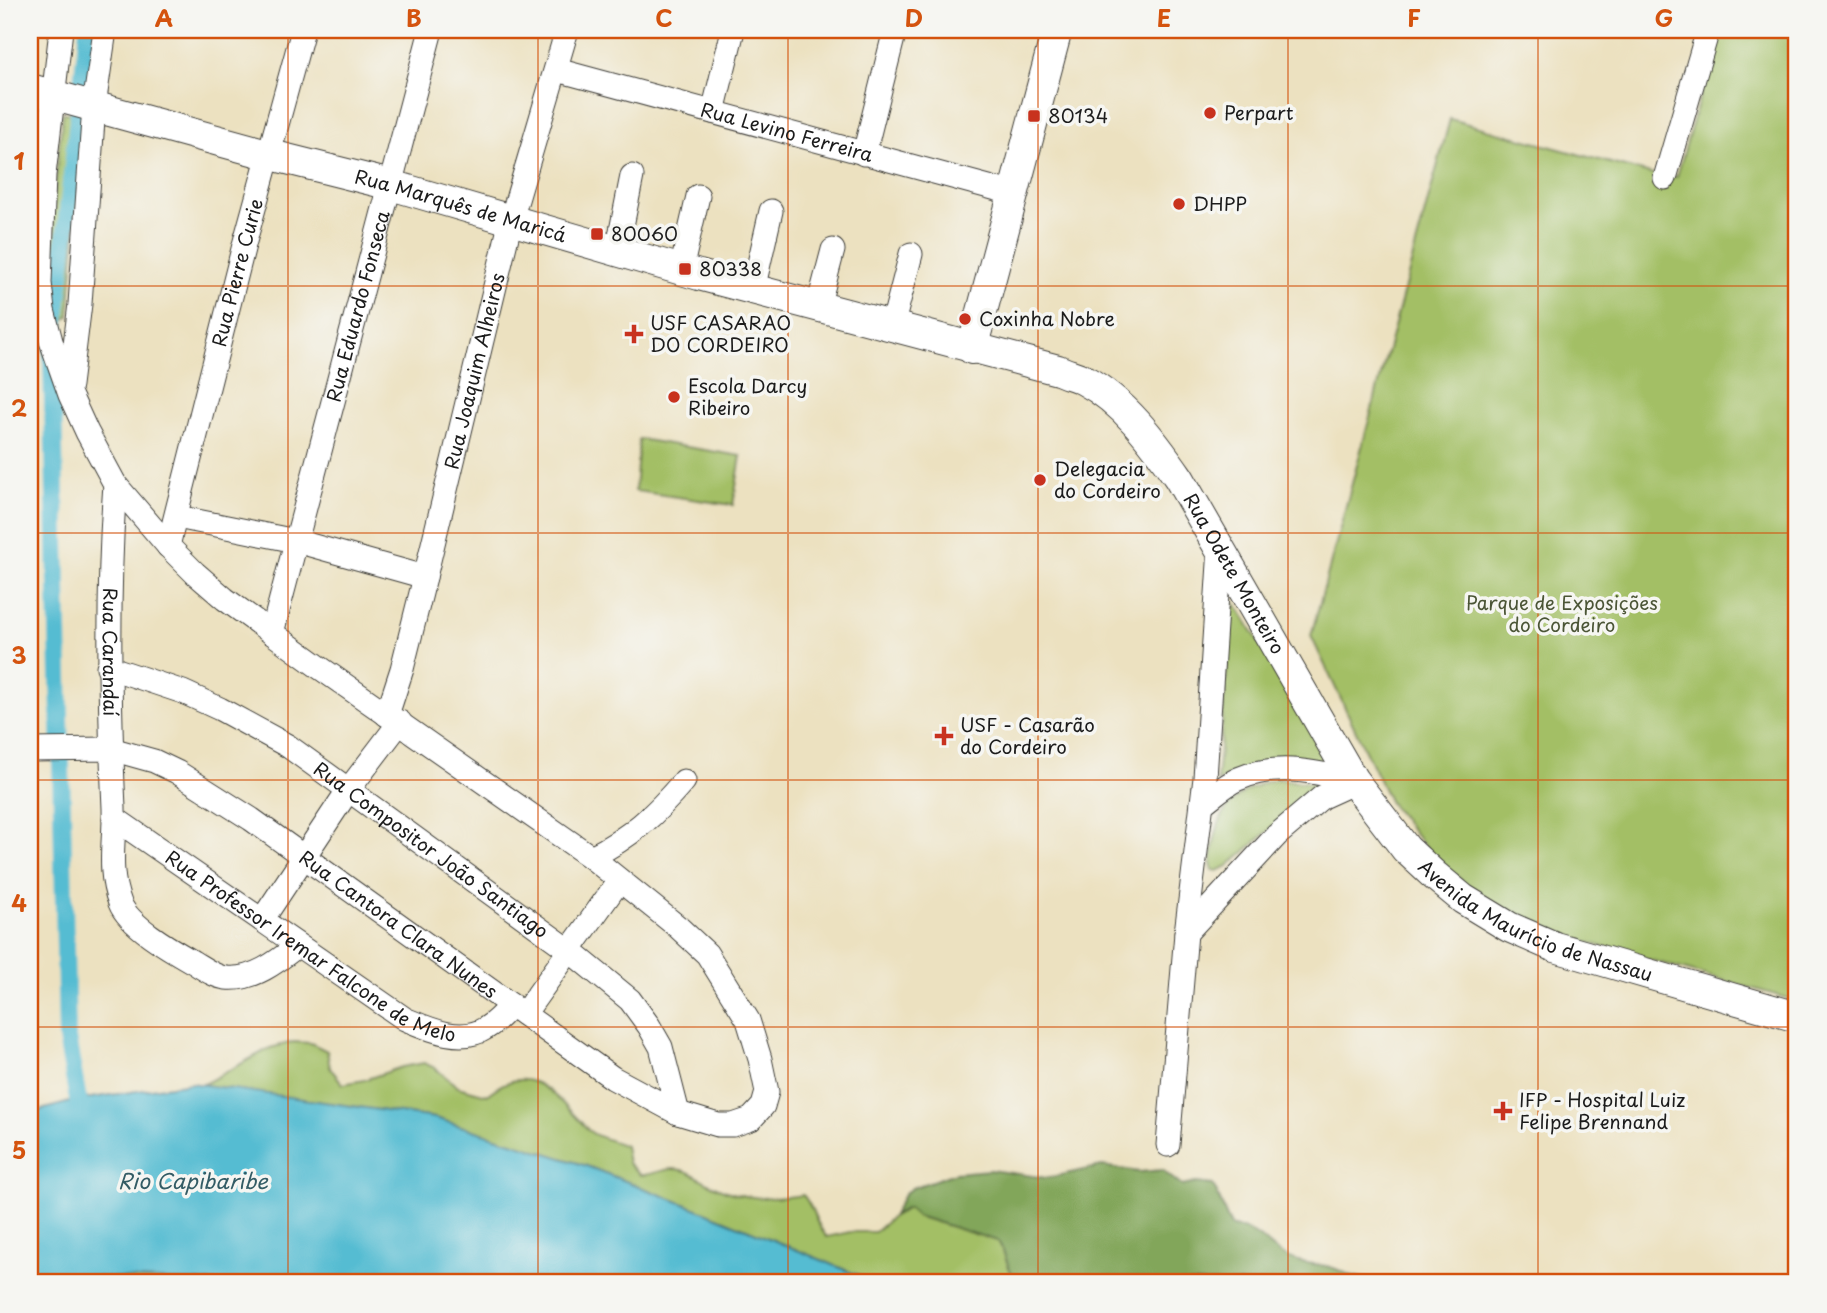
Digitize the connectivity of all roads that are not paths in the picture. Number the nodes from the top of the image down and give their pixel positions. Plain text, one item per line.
1 (61, 30) edge
2 (105, 30) edge
3 (303, 30) edge
4 (431, 30) edge
5 (568, 30) edge
6 (733, 30) edge
7 (895, 30) edge
8 (1057, 30) edge
9 (1704, 31) edge
10 (557, 70) junction
11 (47, 94) edge
12 (93, 105) junction
13 (713, 112) junction
14 (864, 153) junction
15 (267, 154) junction
16 (632, 176) dead end
17 (1665, 178) dead end
18 (391, 185) junction
19 (1015, 194) junction
20 (698, 196) dead end
21 (771, 211) dead end
22 (511, 220) junction
23 (833, 250) dead end
24 (617, 251) junction
25 (911, 254) dead end
26 (681, 270) junction
27 (753, 290) junction
28 (818, 307) junction
29 (892, 327) junction
30 (972, 349) junction
31 (61, 359) junction
32 (114, 484) junction
33 (177, 517) junction
34 (296, 541) junction
35 (168, 546) junction
36 (1220, 548) junction
37 (425, 577) junction
38 (272, 633) junction
39 (108, 667) junction
40 (394, 718) junction
41 (1332, 743) joint
42 (111, 749) junction
43 (37, 750) edge
44 (684, 781) dead end
45 (1354, 781) junction
46 (349, 789) junction
47 (1202, 804) junction
48 (114, 818) junction
49 (304, 857) junction
50 (591, 857) junction
51 (619, 881) junction
52 (262, 920) junction
53 (1186, 933) junction
54 (297, 946) junction
55 (569, 950) junction
56 (518, 1009) junction
57 (1797, 1017) edge
58 (678, 1113) junction
59 (1168, 1144) dead end

1 - 11 street, Rua Cantora Clara Nunes
2 - 12 street
3 - 15 street, Rua Pierre Curie
4 - 18 street, Rua Eduardo Fonseca
5 - 10 street, Rua Joaquim Alheiros
6 - 13 street
7 - 14 street
8 - 19 main road
9 - 17 street
10 - 13 street, Rua Levino Ferreira
10 - 22 street, Rua Joaquim Alheiros
11 - 12 main road, Rua Marquês de Maricá
11 - 31 street, Rua Cantora Clara Nunes
12 - 15 main road, Rua Marquês de Maricá
12 - 31 street
13 - 14 street, Rua Levino Ferreira
14 - 19 street, Rua Levino Ferreira
15 - 18 main road, Rua Marquês de Maricá
15 - 33 street, Rua Pierre Curie
16 - 24 street
18 - 22 main road, Rua Marquês de Maricá
18 - 34 street, Rua Eduardo Fonseca
19 - 30 main road
20 - 26 street
21 - 27 street
22 - 24 main road, Rua Marquês de Maricá
22 - 37 street, Rua Joaquim Alheiros
23 - 28 street
24 - 26 main road, Rua Marquês de Maricá
25 - 29 street
26 - 27 main road, Rua Marquês de Maricá
27 - 28 main road, Rua Marquês de Maricá
28 - 29 main road, Rua Marquês de Maricá
29 - 30 main road, Rua Marquês de Maricá
30 - 36 main road, Rua Odete Monteiro
31 - 32 street, Rua Cantora Clara Nunes
32 - 35 street, Rua Cantora Clara Nunes
32 - 39 street, Rua Carandaí
33 - 34 street
33 - 35 street, Rua Pierre Curie
34 - 37 street
34 - 38 street, Rua Eduardo Fonseca
35 - 38 street, Rua Cantora Clara Nunes
36 - 41 main road, Rua Odete Monteiro
36 - 47 street
37 - 40 street, Rua Joaquim Alheiros
38 - 40 street, Rua Cantora Clara Nunes
39 - 42 street, Rua Carandaí
39 - 46 street, Rua Compositor João Santiago
40 - 46 street, Rua Joaquim Alheiros
40 - 50 street, Rua Cantora Clara Nunes
41 - 45 main road, Avenida Maurício de Nassau
42 - 43 street, Rua Cantora Clara Nunes
42 - 48 street, Rua Carandaí
42 - 49 street, Rua Cantora Clara Nunes
44 - 50 street
45 - 47 street
45 - 53 street
45 - 57 main road, Avenida Maurício de Nassau
46 - 49 street, Rua Joaquim Alheiros
46 - 55 street, Rua Compositor João Santiago
47 - 53 street
48 - 52 street, Rua Professor Iremar Falcone de Melo
48 - 54 street, Rua Carandaí
49 - 52 street, Rua Joaquim Alheiros
49 - 56 street, Rua Cantora Clara Nunes
50 - 51 street, Rua Cantora Clara Nunes
51 - 55 street, Rua Professor Iremar Falcone de Melo
51 - 58 street, Rua Cantora Clara Nunes
52 - 54 street, Rua Professor Iremar Falcone de Melo
53 - 59 street
54 - 56 street, Rua Professor Iremar Falcone de Melo
55 - 56 street, Rua Professor Iremar Falcone de Melo
55 - 58 street, Rua Compositor João Santiago
56 - 58 street, Rua Cantora Clara Nunes

